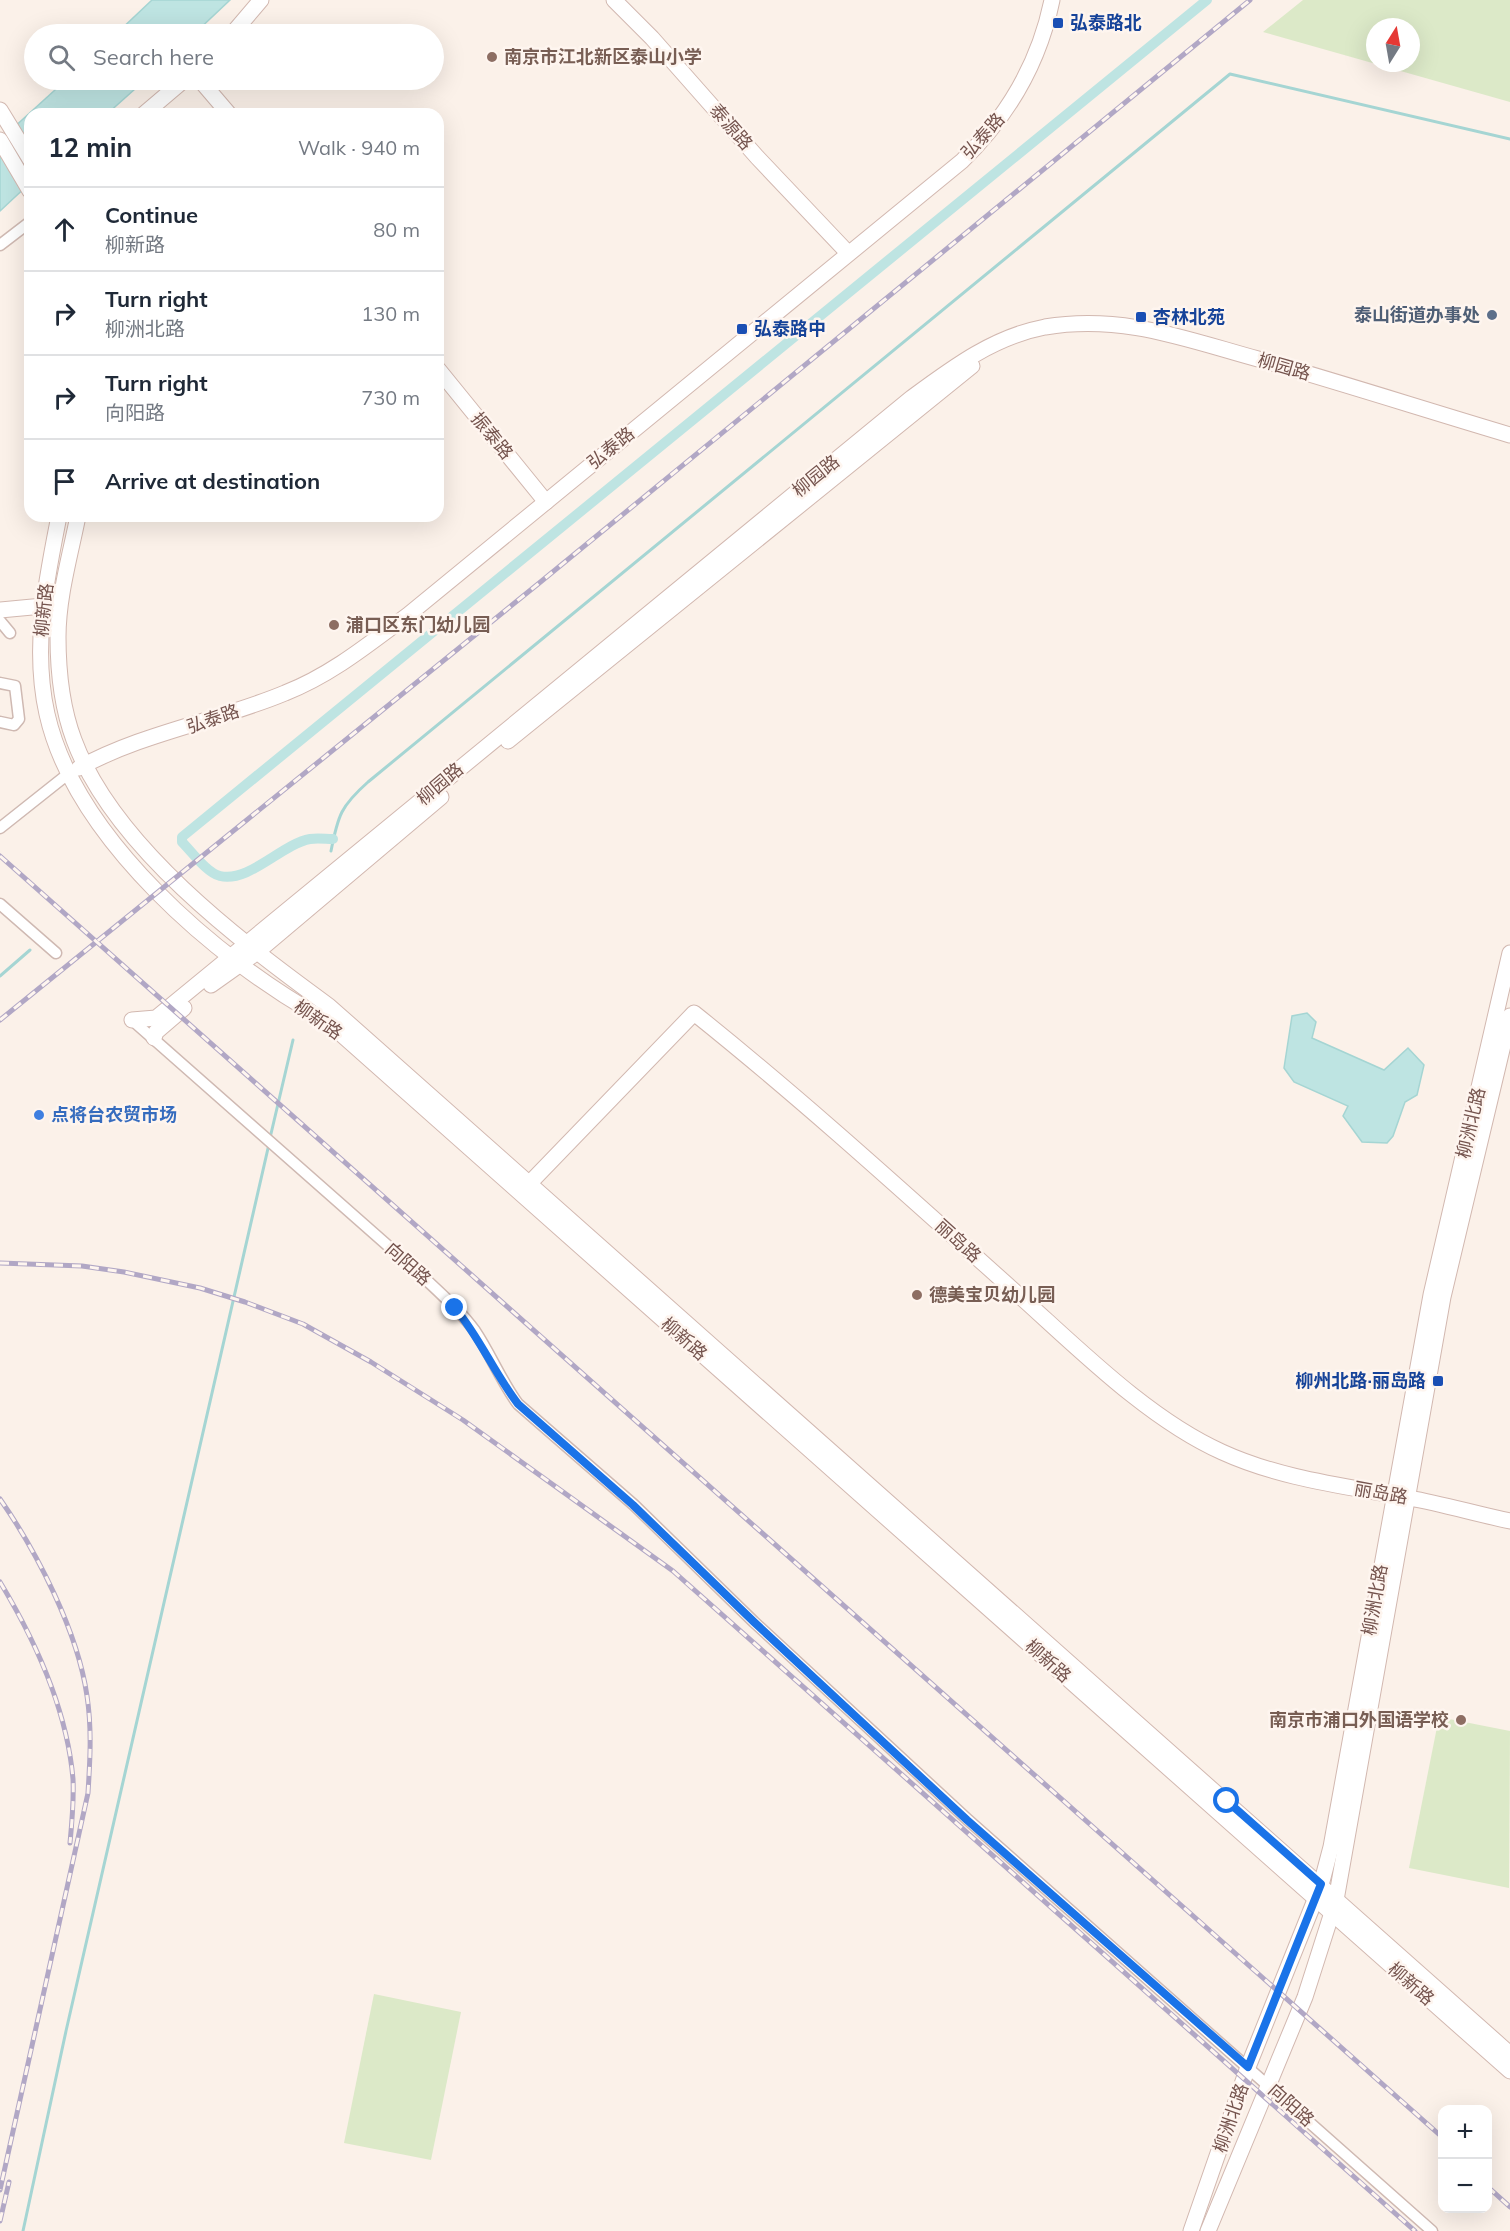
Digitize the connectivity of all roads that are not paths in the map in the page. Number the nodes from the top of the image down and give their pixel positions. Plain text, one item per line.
1 (261, 0) edge
2 (614, 0) edge
3 (1052, 0) edge
4 (241, 24) edge
5 (172, 90) edge
6 (209, 90) edge
7 (151, 108) edge
8 (224, 108) edge
9 (4, 116) edge
10 (0, 140) edge
11 (24, 149) edge
12 (24, 180) edge
13 (24, 227) edge
14 (0, 245) edge
15 (848, 253) junction
16 (444, 376) edge
17 (1510, 435) edge
18 (1510, 445) edge
19 (546, 502) junction
20 (58, 522) edge
21 (77, 522) edge
22 (43, 606) junction
23 (0, 610) edge
24 (0, 621) edge
25 (10, 633) dead end
26 (0, 682) edge
27 (0, 722) edge
28 (86, 764) junction
29 (68, 774) junction
30 (0, 828) edge
31 (0, 904) edge
32 (251, 948) junction
33 (56, 953) dead end
34 (1510, 953) edge
35 (235, 961) junction
36 (1510, 1016) edge
37 (132, 1020) joint
38 (154, 1038) junction
39 (525, 1189) junction
40 (1394, 1495) junction
41 (1409, 1498) junction
42 (1510, 1521) edge
43 (1318, 1891) junction
44 (1334, 1907) junction
45 (1510, 2054) edge
46 (1248, 2067) junction
47 (1510, 2071) edge
48 (1268, 2085) junction
49 (1191, 2231) edge
50 (1208, 2231) edge
51 (1432, 2231) edge

1 - 4 street
2 - 15 street, 泰源路
3 - 15 street, 弘泰路
5 - 7 street
6 - 8 street
9 - 11 street
10 - 12 street
13 - 14 street
15 - 19 street, 弘泰路
16 - 19 street, 振泰路
17 - 32 street, 柳园路
18 - 32 street, 柳园路
19 - 28 street, 弘泰路
20 - 22 street, 柳新路
21 - 28 street, 柳新路
22 - 23 street
22 - 29 street, 柳新路
24 - 25 street
26 - 27 street
28 - 29 street, 弘泰路
28 - 32 street, 柳新路
29 - 30 street
29 - 35 street, 柳新路
31 - 33 street
32 - 35 street
32 - 39 street, 柳新路
34 - 40 street, 柳洲北路
35 - 37 street
35 - 38 street
35 - 39 street, 柳新路
36 - 41 street, 柳洲北路
37 - 38 street, 向阳路
38 - 46 street, 向阳路
39 - 40 street, 丽岛路
39 - 43 street, 柳新路
40 - 41 street, 丽岛路
40 - 43 street, 柳洲北路
41 - 42 street, 丽岛路
41 - 44 street, 柳洲北路
43 - 44 street, 柳新路
43 - 46 street, 柳洲北路
44 - 45 street, 柳新路
44 - 47 street, 柳新路
44 - 48 street, 柳洲北路
46 - 48 street, 向阳路
46 - 49 street, 柳洲北路
48 - 50 street, 柳洲北路
48 - 51 street, 向阳路

